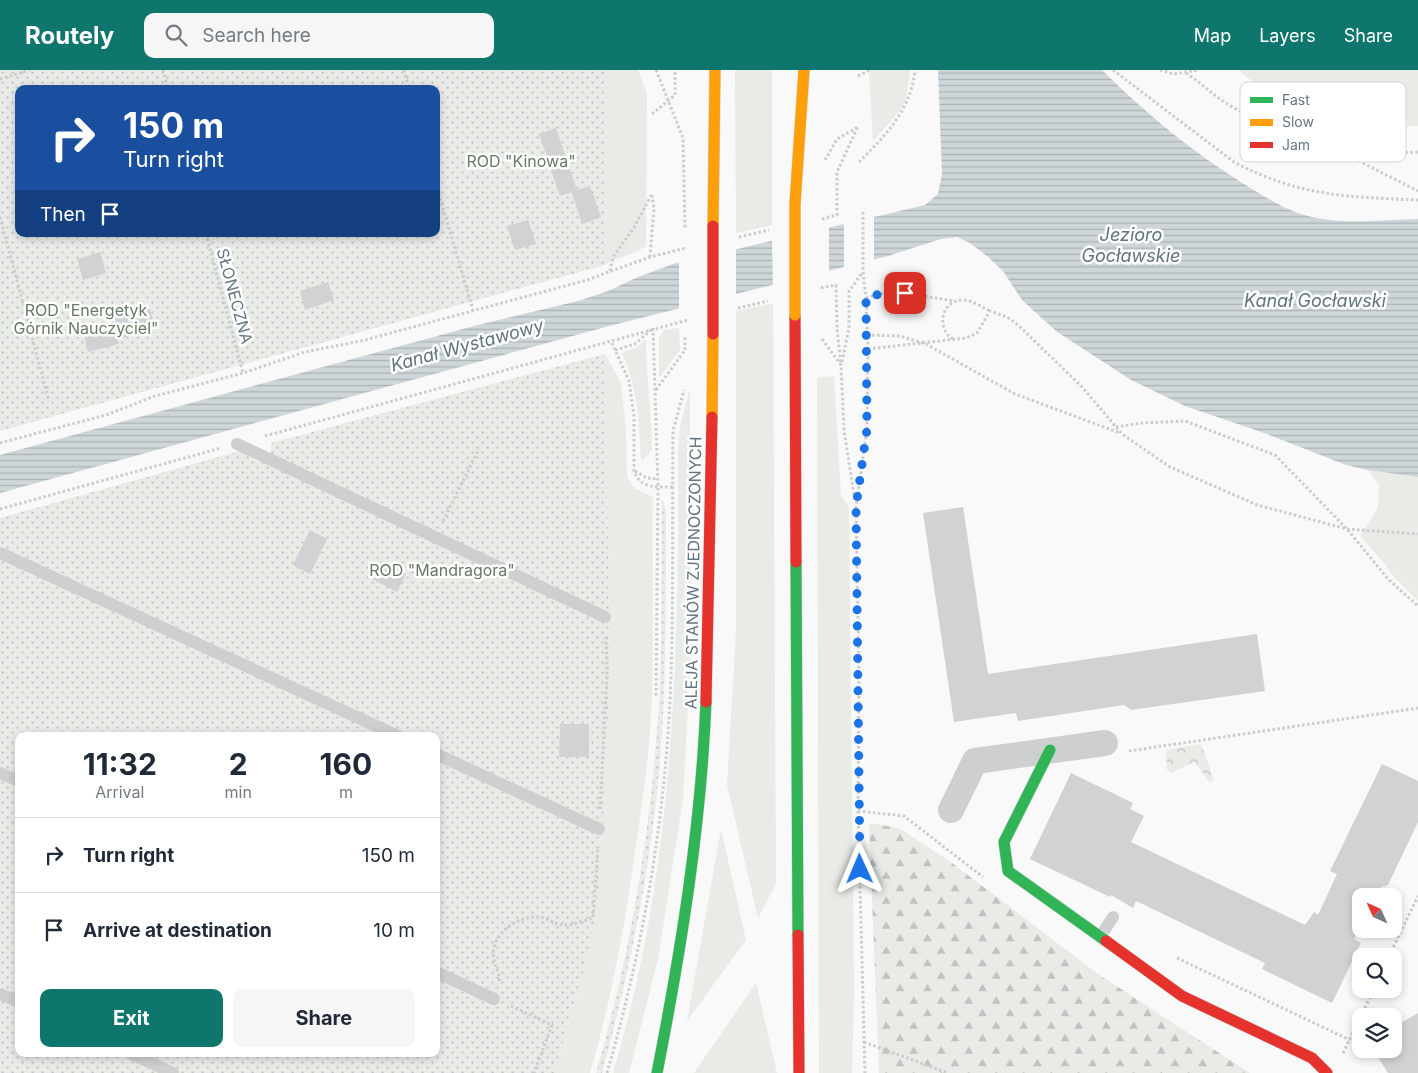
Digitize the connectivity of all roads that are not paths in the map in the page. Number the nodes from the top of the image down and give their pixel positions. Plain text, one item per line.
1 (715, 70) edge
2 (804, 70) edge
3 (237, 444) road end
4 (0, 553) edge
5 (605, 617) dead end
6 (389, 732) edge
7 (1112, 747) road end
8 (1050, 750) junction
9 (440, 756) edge
10 (0, 772) edge
11 (15, 779) edge
12 (951, 810) dead end
13 (599, 829) dead end
14 (1113, 918) dead end
15 (1100, 937) junction
16 (440, 974) edge
17 (0, 994) edge
18 (494, 999) road end
19 (15, 1000) edge
20 (138, 1057) edge
21 (173, 1073) edge
22 (657, 1073) edge
23 (799, 1073) edge
24 (1327, 1073) edge

1 - 22 main road, ALEJA STANÓW ZJEDNOCZONYCH, bridge
2 - 23 main road, bridge
3 - 5 lane
4 - 6 lane
7 - 8 street
8 - 12 street
8 - 15 main road
9 - 13 lane
10 - 11 lane
14 - 15 lane
15 - 24 main road
16 - 18 lane
17 - 19 lane
20 - 21 lane

